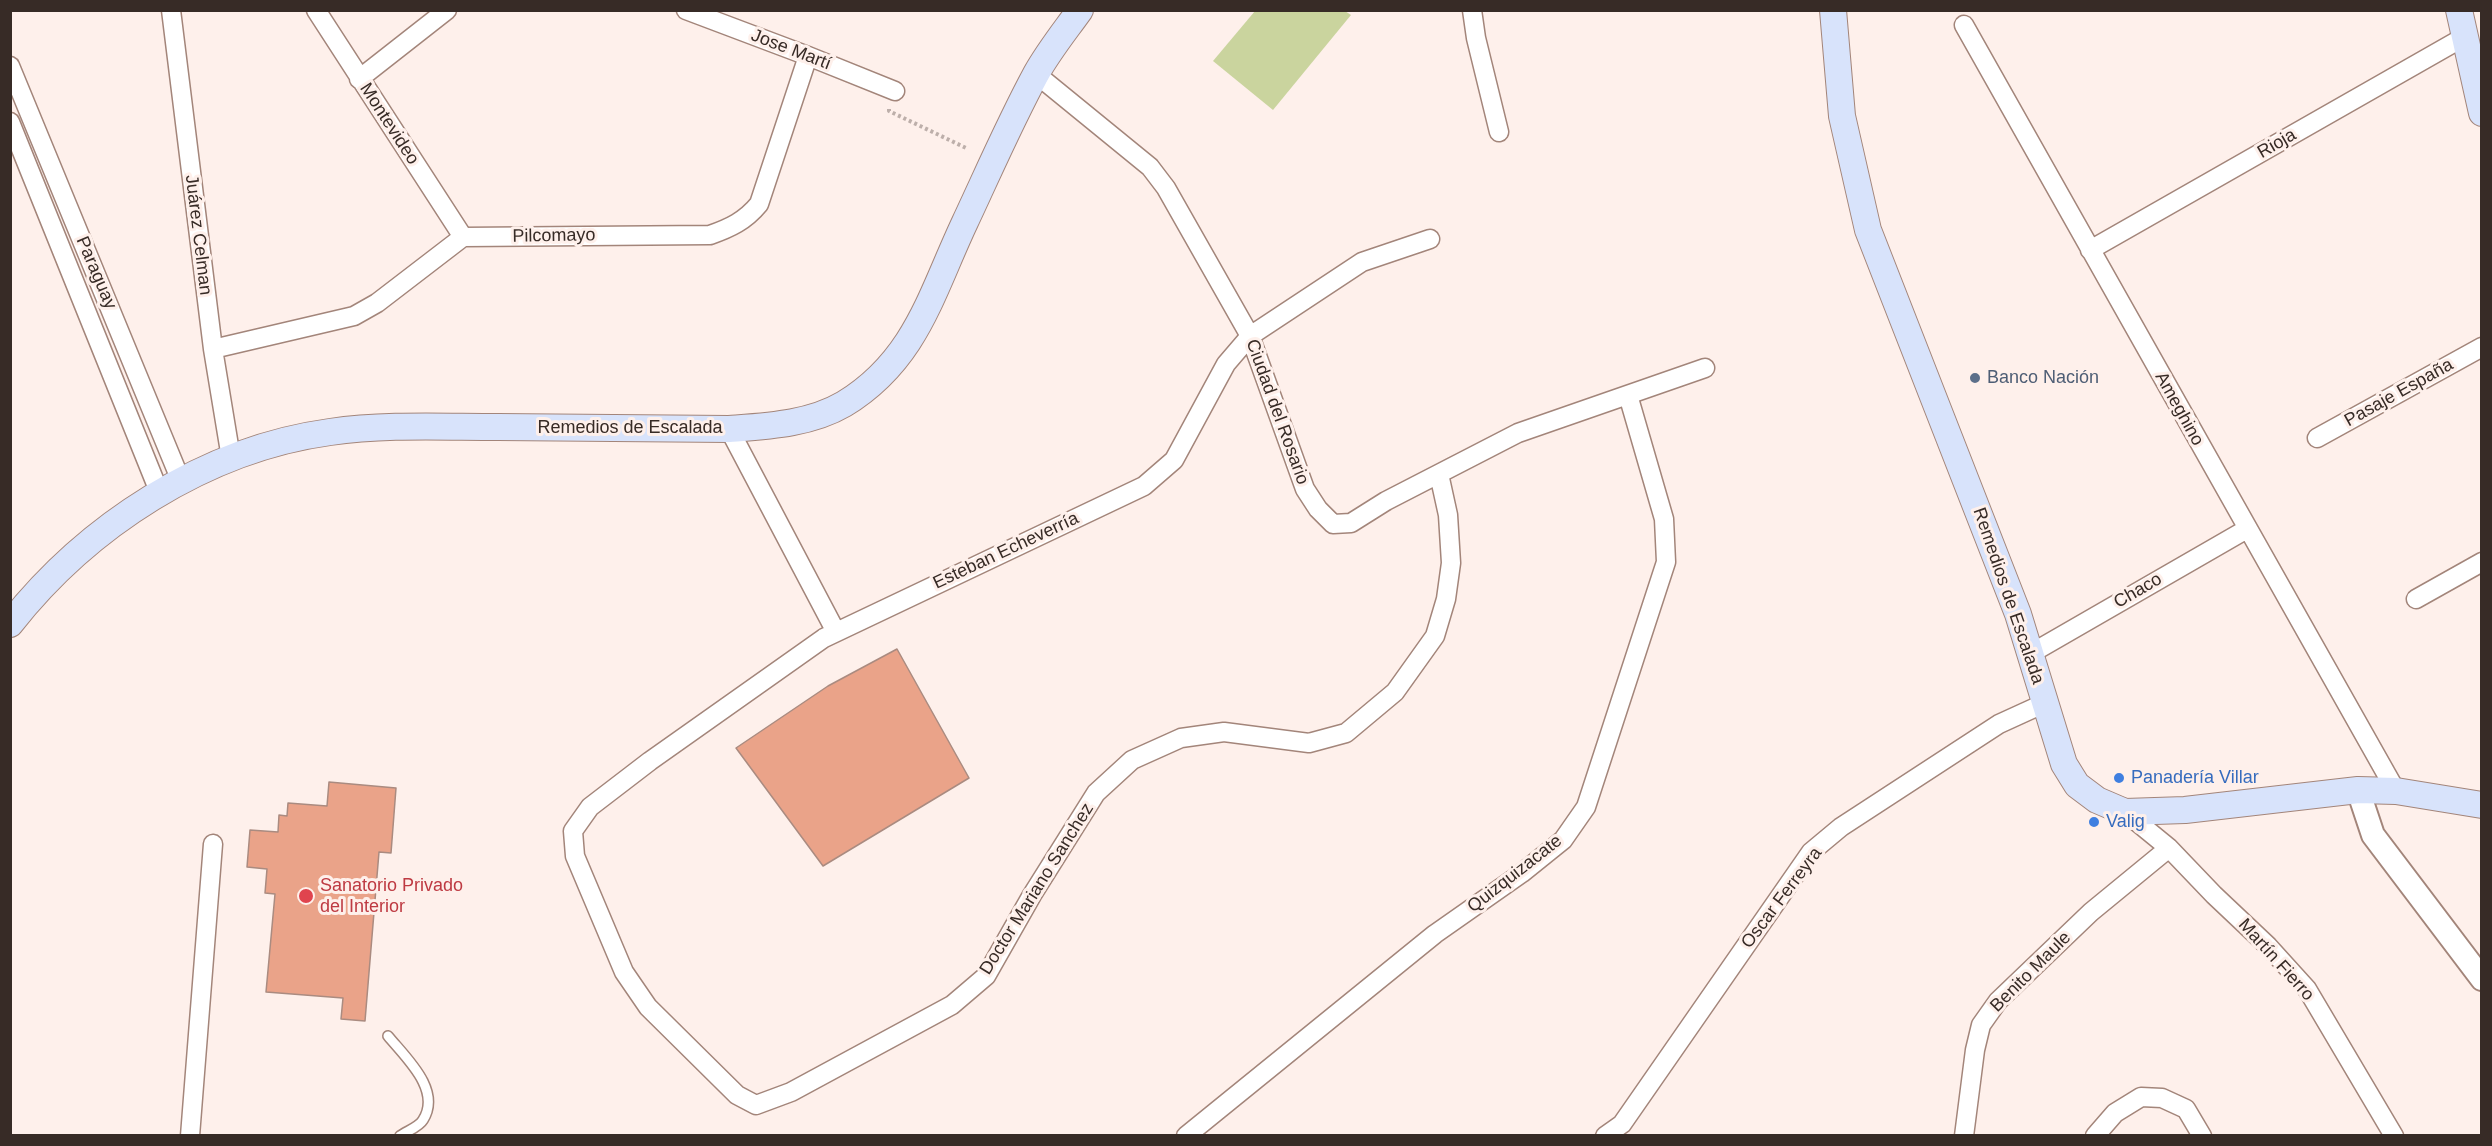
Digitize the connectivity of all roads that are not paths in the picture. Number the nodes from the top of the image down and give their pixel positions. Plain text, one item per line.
1 (171, 10) edge
2 (316, 10) edge
3 (447, 10) edge
4 (686, 10) edge
5 (1080, 10) edge
6 (1472, 10) edge
7 (1833, 10) edge
8 (2458, 10) edge
9 (1964, 26) dead end
10 (2464, 37) junction
11 (808, 56) junction
12 (10, 66) edge
13 (1036, 74) junction
14 (359, 79) junction
15 (14, 85) edge
16 (895, 91) road end
17 (2481, 113) edge
18 (10, 122) edge
19 (1499, 132) dead end
20 (463, 237) junction
21 (1430, 239) dead end
22 (2090, 250) junction
23 (1250, 336) junction
24 (2481, 347) edge
25 (213, 349) junction
26 (1705, 368) dead end
27 (1628, 395) junction
28 (729, 429) junction
29 (2317, 438) dead end
30 (231, 458) junction
31 (1439, 474) junction
32 (171, 487) junction
33 (2247, 529) junction
34 (2481, 562) edge
35 (2416, 598) dead end
36 (10, 624) edge
37 (836, 632) junction
38 (2030, 654) junction
39 (2046, 703) junction
40 (2358, 790) junction
41 (2396, 791) junction
42 (2481, 806) edge
43 (2126, 812) junction
44 (213, 844) dead end
45 (2169, 848) junction
46 (575, 856) joint
47 (2481, 979) edge
48 (388, 1036) dead end
49 (190, 1136) edge
50 (400, 1136) edge
51 (1186, 1136) edge
52 (1605, 1136) edge
53 (1964, 1136) edge
54 (2095, 1136) edge
55 (2202, 1136) edge
56 (2394, 1136) edge

1 - 25 street, Juárez Celman
2 - 14 street, Montevideo
3 - 14 street
4 - 11 street, Jose Martí
5 - 13 main road, Remedios de Escalada
6 - 19 street
7 - 38 main road, Remedios de Escalada
8 - 10 main road
9 - 22 street, Ameghino
10 - 17 main road
10 - 22 street, Rioja
11 - 16 street, Jose Martí
11 - 20 street, Pilcomayo
12 - 15 street, Paraguay
13 - 23 street, Ciudad del Rosario
13 - 28 main road, Remedios de Escalada
14 - 20 street, Montevideo
15 - 32 street, Paraguay
18 - 32 street, Paraguay
20 - 25 street
21 - 23 street, Esteban Echeverría
22 - 33 street, Ameghino
23 - 31 street, Ciudad del Rosario
23 - 37 street, Esteban Echeverría
24 - 29 street, Pasaje España
25 - 30 street, Juárez Celman
26 - 27 street, Ciudad del Rosario
27 - 31 street, Ciudad del Rosario
27 - 51 street, Quizquizacate
28 - 30 main road, Remedios de Escalada
28 - 37 street
30 - 32 main road, Remedios de Escalada
31 - 46 street, Doctor Mariano Sanchez
32 - 36 main road, Remedios de Escalada
33 - 38 street, Chaco
33 - 41 street, Ameghino
34 - 35 street
37 - 46 street, Esteban Echeverría
38 - 39 main road, Remedios de Escalada
39 - 43 main road, Remedios de Escalada
39 - 52 street, Oscar Ferreyra
40 - 41 main road, Remedios de Escalada
40 - 43 main road, Remedios de Escalada
40 - 47 street
41 - 42 main road, Remedios de Escalada
43 - 45 street, Martín Fierro
44 - 49 street
45 - 53 street, Benito Maule
45 - 56 street, Martín Fierro
48 - 50 lane
54 - 55 street

